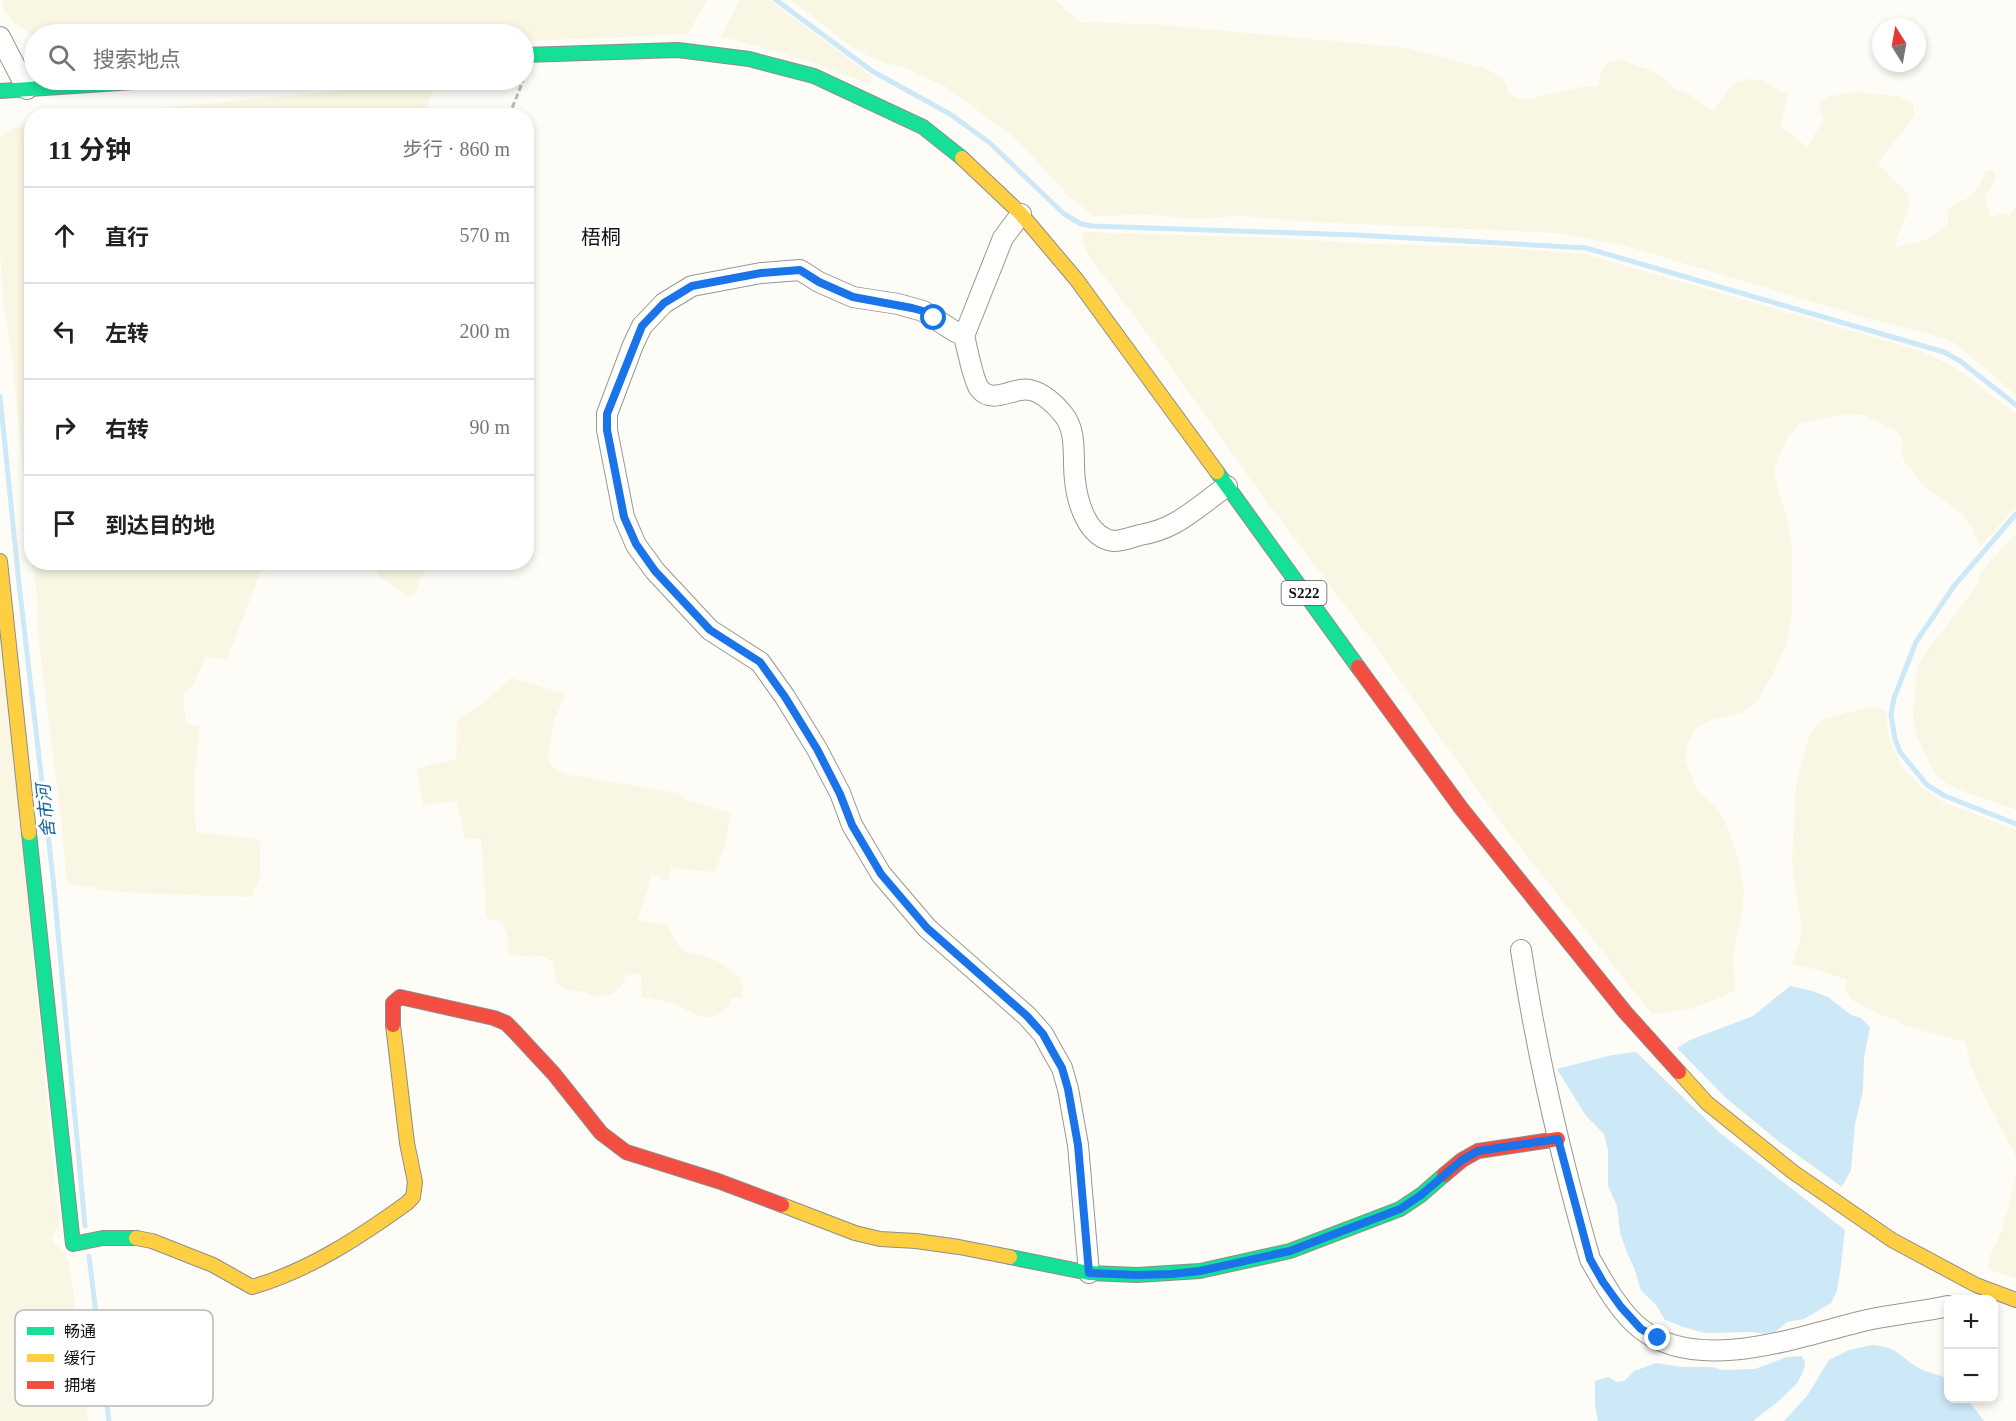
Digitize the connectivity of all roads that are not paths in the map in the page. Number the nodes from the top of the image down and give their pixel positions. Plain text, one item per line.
1 (0, 37) edge
2 (534, 55) edge
3 (24, 83) edge
4 (24, 89) edge
5 (0, 91) edge
6 (1021, 214) junction
7 (964, 336) junction
8 (1227, 486) junction
9 (0, 561) edge
10 (1521, 950) dead end
11 (1558, 1139) junction
12 (1089, 1273) junction
13 (2009, 1297) edge
14 (1944, 1307) edge

1 - 3 street
2 - 6 street, S222
4 - 5 street
6 - 7 street
6 - 8 street, S222
7 - 8 street
7 - 12 street
8 - 13 street, S222
9 - 12 street
10 - 11 street
11 - 12 street
11 - 14 street

